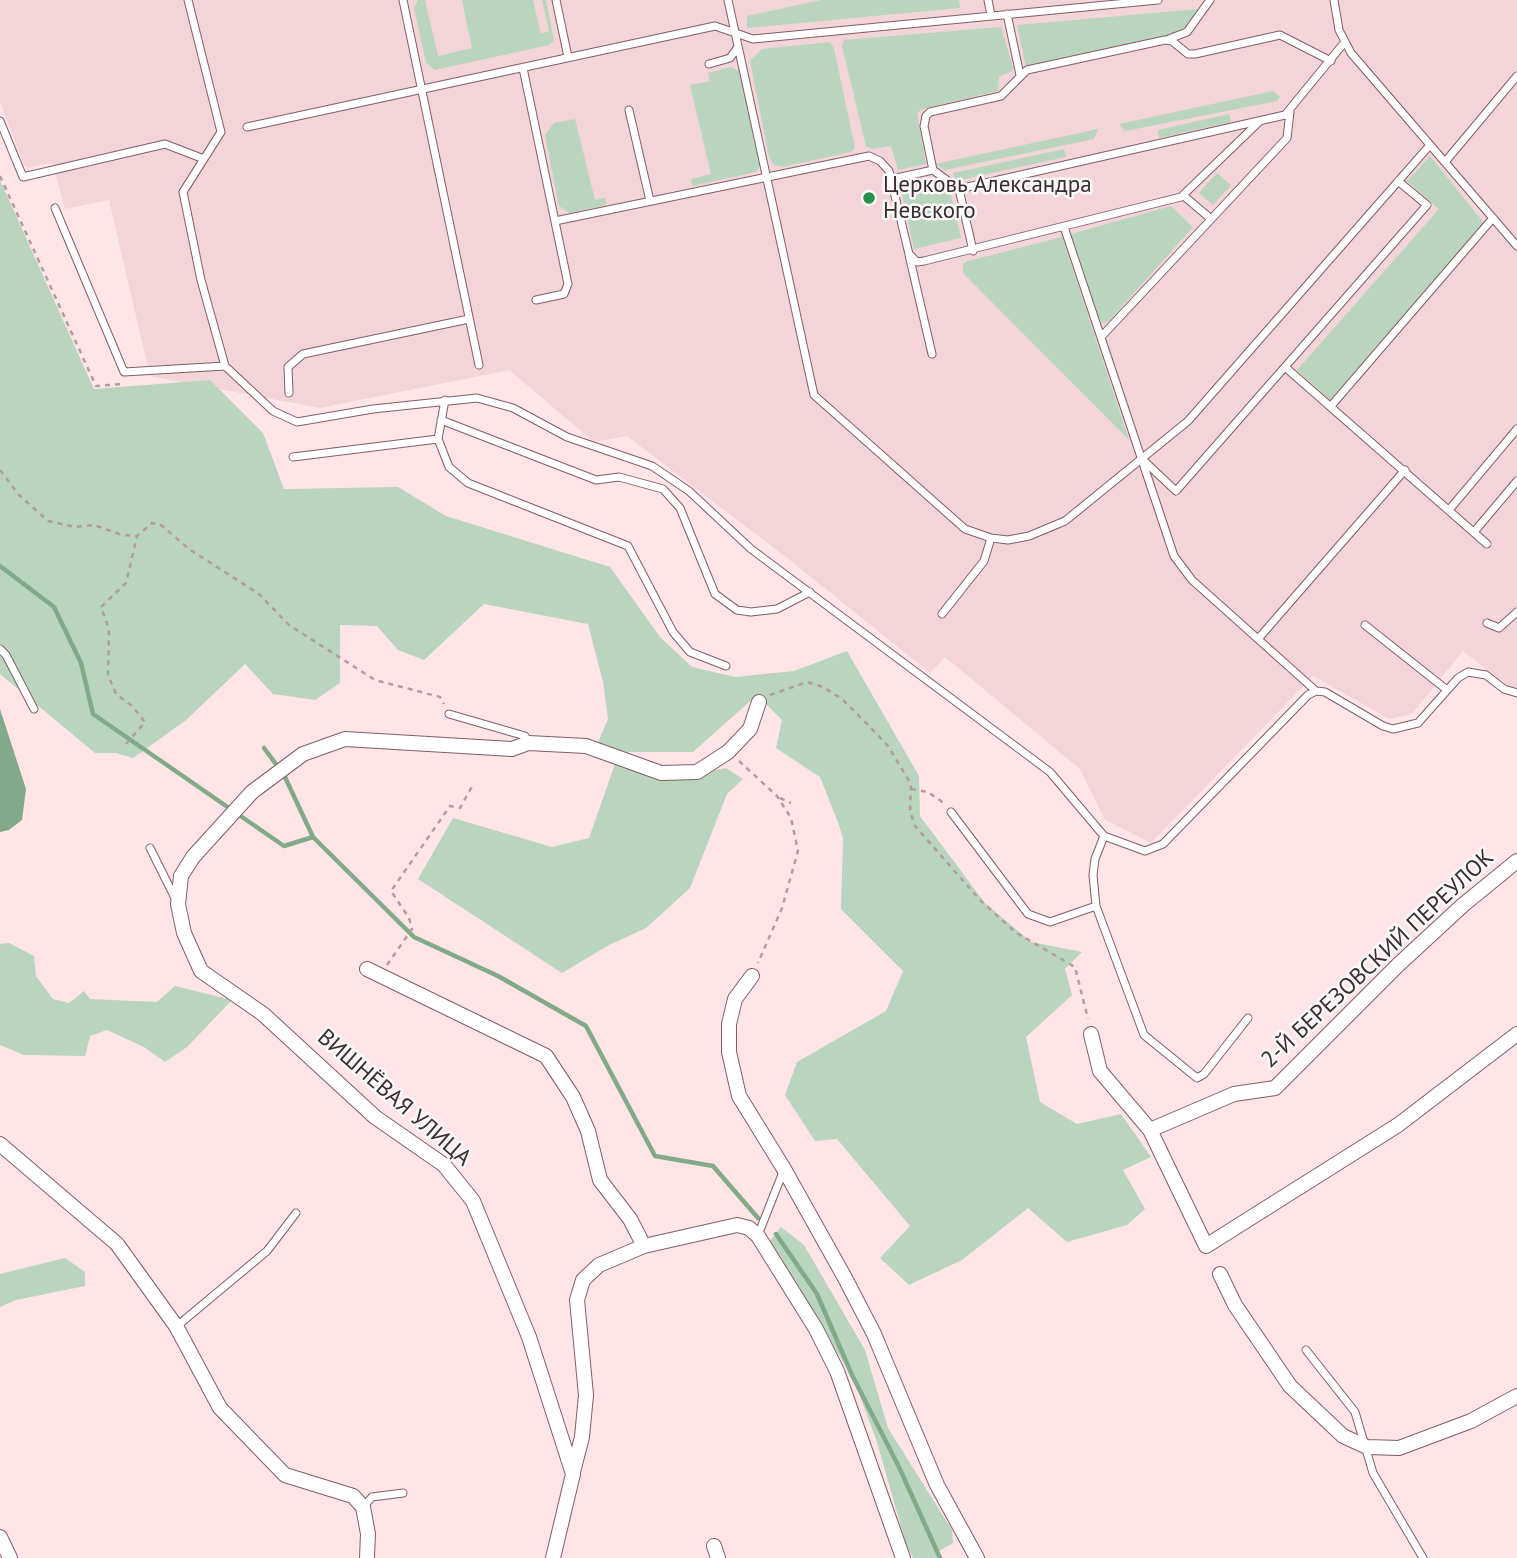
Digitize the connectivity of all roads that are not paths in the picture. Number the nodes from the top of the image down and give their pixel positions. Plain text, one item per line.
1 (188, 0) edge
2 (403, 0) edge
3 (555, 0) edge
4 (728, 0) edge
5 (988, 0) edge
6 (1158, 0) edge
7 (1210, 0) edge
8 (1334, 0) edge
9 (1007, 14) junction
10 (991, 15) junction
11 (735, 34) junction
12 (1164, 40) junction
13 (1344, 43) junction
14 (738, 47) junction
15 (568, 57) junction
16 (1331, 61) junction
17 (709, 64) dead end
18 (523, 68) junction
19 (1020, 75) junction
20 (1517, 76) edge
21 (421, 90) junction
22 (629, 110) dead end
23 (1290, 112) junction
24 (0, 121) edge
25 (1260, 121) junction
26 (247, 127) dead end
27 (1430, 145) junction
28 (204, 159) junction
29 (1445, 162) junction
30 (933, 170) junction
31 (765, 176) junction
32 (892, 179) junction
33 (1398, 181) junction
34 (959, 189) junction
35 (1184, 195) junction
36 (650, 201) junction
37 (55, 208) dead end
38 (1493, 218) junction
39 (1211, 219) junction
40 (555, 220) junction
41 (1064, 228) junction
42 (1517, 246) edge
43 (973, 251) junction
44 (909, 254) junction
45 (536, 300) dead end
46 (470, 319) junction
47 (1101, 337) junction
48 (932, 354) dead end
49 (479, 365) dead end
50 (225, 366) junction
51 (1285, 367) junction
52 (289, 393) dead end
53 (445, 400) junction
54 (1331, 406) junction
55 (441, 420) junction
56 (1517, 429) edge
57 (438, 439) junction
58 (293, 457) dead end
59 (1141, 458) junction
60 (1405, 470) junction
61 (1517, 481) edge
62 (1449, 510) junction
63 (1474, 532) junction
64 (991, 538) junction
65 (1487, 544) dead end
66 (810, 592) junction
67 (1517, 612) edge
68 (942, 614) dead end
69 (1487, 623) dead end
70 (1365, 625) dead end
71 (1258, 639) junction
72 (0, 649) edge
73 (726, 666) dead end
74 (1447, 690) junction
75 (1316, 691) junction
76 (1517, 693) edge
77 (759, 702) road end
78 (34, 709) dead end
79 (449, 714) road end
80 (528, 743) junction
81 (951, 812) road end
82 (1104, 836) junction
83 (150, 848) dead end
84 (1517, 862) edge
85 (178, 904) junction
86 (1096, 906) junction
87 (373, 972) road end
88 (752, 976) road end
89 (1248, 1018) dead end
90 (1091, 1034) road end
91 (1517, 1034) edge
92 (1150, 1130) junction
93 (0, 1144) edge
94 (784, 1169) junction
95 (296, 1213) dead end
96 (758, 1236) junction
97 (643, 1246) junction
98 (1220, 1274) dead end
99 (176, 1326) junction
100 (1306, 1350) dead end
101 (1517, 1396) edge
102 (1367, 1447) junction
103 (573, 1474) junction
104 (403, 1493) dead end
105 (363, 1507) junction
106 (0, 1537) edge
107 (10, 1558) edge
108 (367, 1558) edge
109 (553, 1558) edge
110 (903, 1558) edge
111 (977, 1558) edge
112 (1423, 1558) edge

1 - 28 lane
2 - 21 lane
3 - 15 lane
4 - 11 lane
5 - 10 lane
6 - 9 lane
7 - 12 lane
8 - 13 lane
9 - 10 lane
9 - 19 lane
10 - 11 lane
11 - 14 lane
11 - 15 lane
12 - 16 lane
12 - 19 lane
13 - 16 lane
13 - 27 lane
14 - 17 lane
14 - 31 lane
15 - 18 lane
16 - 23 lane
18 - 21 lane
18 - 40 lane
19 - 30 lane
20 - 29 lane
21 - 26 lane
21 - 46 lane
22 - 36 lane
23 - 25 lane
23 - 39 lane
24 - 28 lane
25 - 34 lane
25 - 35 lane
27 - 29 lane
27 - 33 lane
28 - 50 lane
29 - 38 lane
30 - 32 lane
30 - 34 lane
31 - 32 lane
31 - 36 lane
31 - 64 lane
32 - 44 lane
33 - 51 lane
33 - 59 lane
34 - 43 lane
35 - 39 lane
35 - 41 lane
36 - 40 lane
37 - 50 lane
38 - 42 lane
38 - 54 lane
39 - 47 lane
40 - 45 lane
41 - 43 lane
41 - 47 lane
43 - 44 lane
44 - 48 lane
46 - 49 lane
46 - 52 lane
47 - 59 lane
50 - 53 lane
51 - 54 lane
51 - 59 lane
53 - 55 lane
53 - 66 lane
54 - 60 lane
55 - 57 lane
55 - 66 lane
56 - 62 lane
57 - 58 lane
57 - 73 lane
59 - 64 lane
59 - 71 lane
60 - 62 lane
60 - 71 lane
61 - 63 lane
62 - 63 lane
63 - 65 lane
64 - 68 lane
66 - 82 lane
67 - 69 lane
70 - 74 lane
71 - 75 lane
72 - 78 lane
74 - 75 lane
74 - 76 lane
75 - 82 lane
77 - 80 street
79 - 80 lane
80 - 85 street, ВИШНЁВАЯ УЛИЦА
81 - 86 lane
82 - 86 lane
83 - 85 lane
84 - 92 street, 2-Й БЕРЕЗОВСКИЙ ПЕРЕУЛОК
85 - 103 street, ВИШНЁВАЯ УЛИЦА
86 - 89 lane
87 - 97 street
88 - 94 street
90 - 92 street
91 - 92 street
93 - 99 street
94 - 96 lane
94 - 111 street
95 - 99 lane
96 - 97 street
96 - 110 street
97 - 103 street
98 - 102 street
99 - 105 street
100 - 102 lane
101 - 102 street
102 - 112 lane
103 - 109 street
104 - 105 lane
105 - 108 street
106 - 107 street

